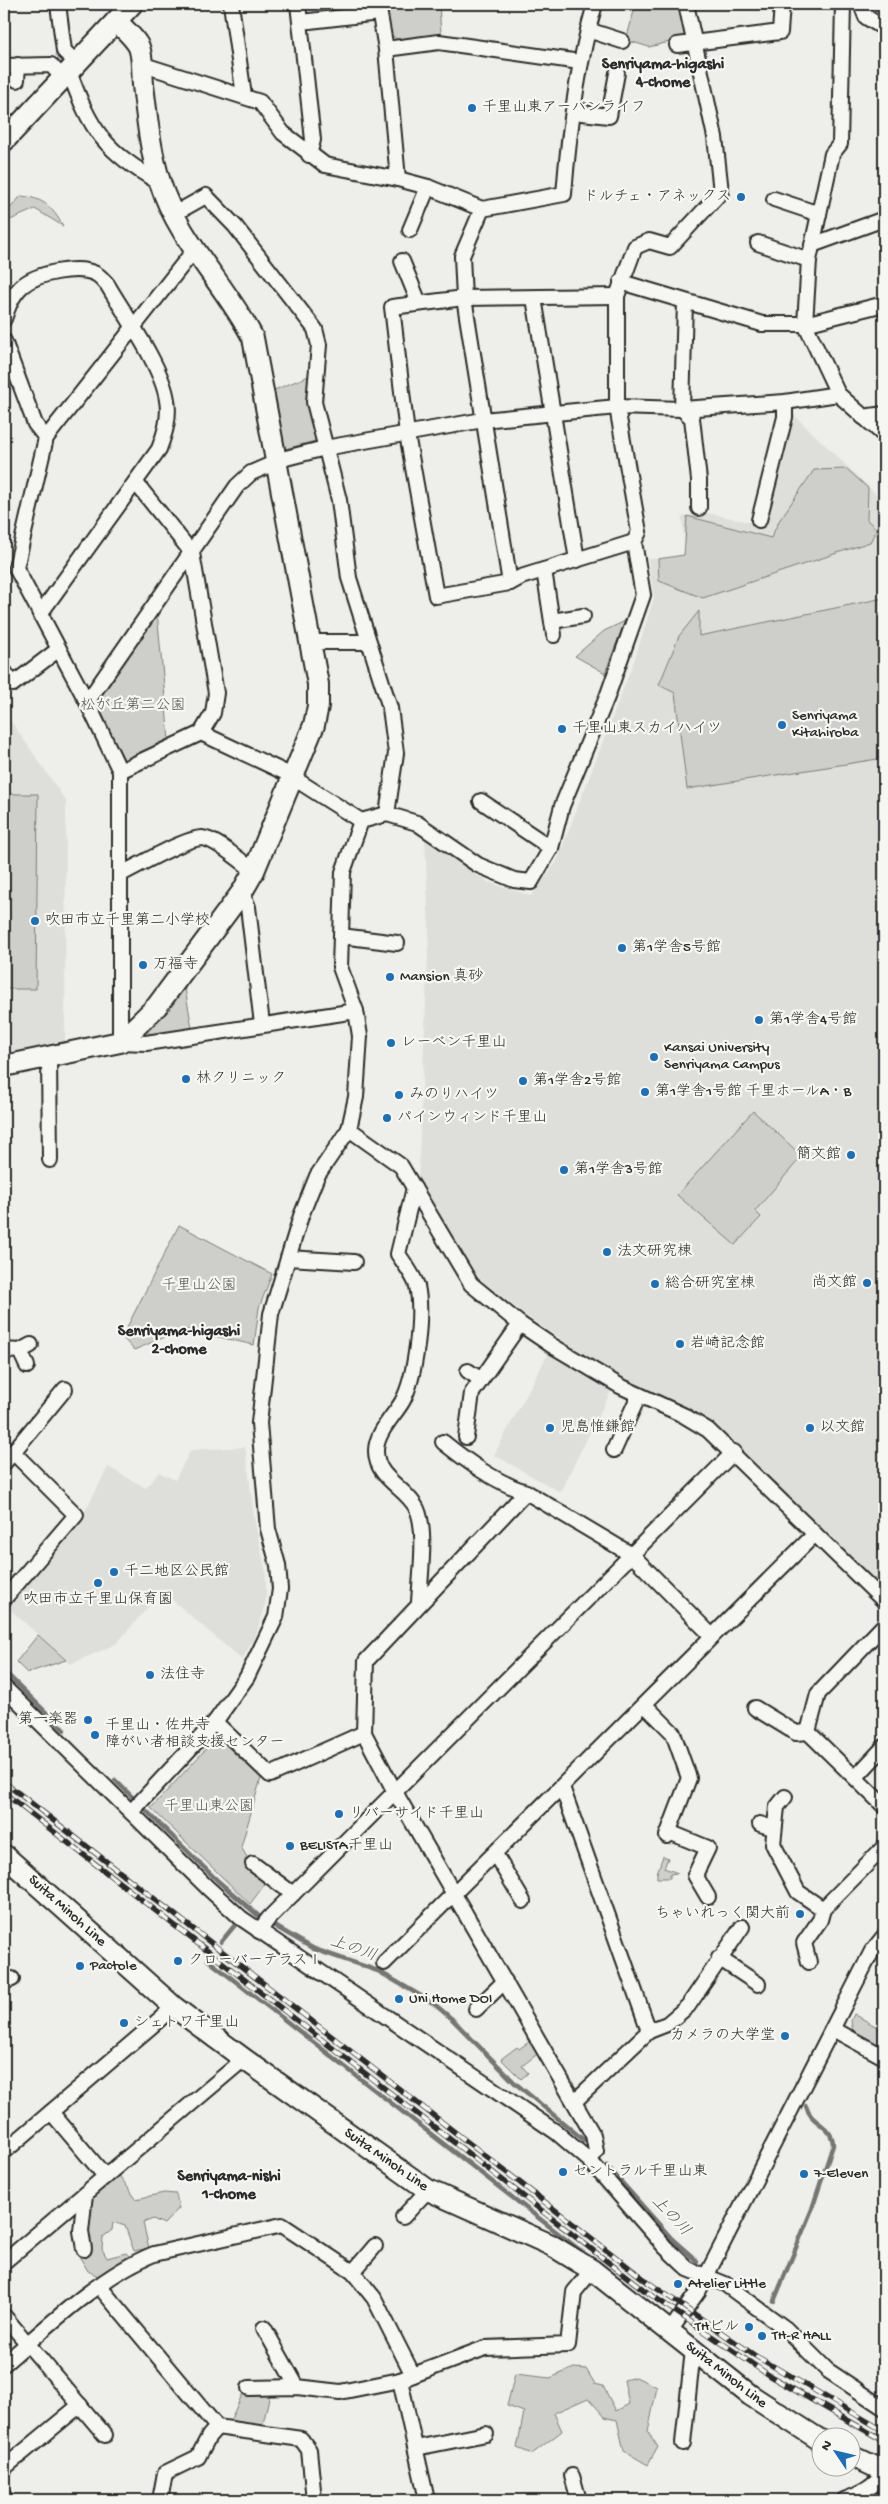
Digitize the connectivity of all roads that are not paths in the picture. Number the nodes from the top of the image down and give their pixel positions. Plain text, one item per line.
1 (58, 4) edge
2 (132, 4) edge
3 (231, 4) edge
4 (298, 4) edge
5 (595, 4) edge
6 (686, 4) edge
7 (782, 4) edge
8 (843, 4) edge
9 (861, 4) edge
10 (378, 8) edge
11 (116, 21) junction
12 (300, 22) junction
13 (884, 28) edge
14 (588, 30) junction
15 (622, 41) dead end
16 (694, 44) junction
17 (677, 45) dead end
18 (386, 49) junction
19 (580, 62) junction
20 (140, 64) junction
21 (11, 65) edge
22 (69, 70) junction
23 (617, 73) dead end
24 (18, 80) dead end
25 (244, 96) junction
26 (573, 112) junction
27 (4, 141) edge
28 (309, 155) junction
29 (398, 179) junction
30 (160, 183) junction
31 (428, 187) junction
32 (774, 199) dead end
33 (482, 209) junction
34 (174, 214) junction
35 (819, 214) junction
36 (884, 219) edge
37 (410, 230) dead end
38 (758, 243) dead end
39 (812, 245) junction
40 (195, 249) junction
41 (809, 260) junction
42 (402, 261) dead end
43 (621, 282) junction
44 (617, 296) junction
45 (464, 298) junction
46 (534, 298) junction
47 (685, 302) junction
48 (419, 303) junction
49 (884, 304) edge
50 (4, 319) edge
51 (805, 324) junction
52 (133, 328) junction
53 (4, 341) edge
54 (838, 394) junction
55 (785, 402) junction
56 (618, 407) junction
57 (682, 409) junction
58 (552, 413) junction
59 (884, 414) edge
60 (863, 417) junction
61 (483, 420) junction
62 (407, 434) junction
63 (884, 435) edge
64 (46, 438) junction
65 (325, 448) junction
66 (278, 462) junction
67 (136, 483) junction
68 (699, 508) dead end
69 (759, 520) dead end
70 (634, 542) junction
71 (192, 553) junction
72 (577, 560) junction
73 (544, 570) junction
74 (510, 582) junction
75 (40, 614) junction
76 (583, 616) dead end
77 (310, 642) junction
78 (368, 642) junction
79 (59, 649) junction
80 (4, 671) edge
81 (9, 687) edge
82 (87, 702) junction
83 (201, 733) junction
84 (120, 771) junction
85 (293, 777) junction
86 (481, 802) dead end
87 (387, 814) junction
88 (361, 821) junction
89 (551, 848) junction
90 (254, 871) junction
91 (121, 874) junction
92 (242, 892) junction
93 (341, 936) junction
94 (398, 943) dead end
95 (356, 1011) junction
96 (262, 1024) junction
97 (120, 1042) junction
98 (49, 1057) junction
99 (4, 1066) edge
100 (349, 1129) junction
101 (50, 1160) dead end
102 (414, 1188) junction
103 (288, 1258) junction
104 (354, 1262) dead end
105 (520, 1324) junction
106 (4, 1350) edge
107 (27, 1366) dead end
108 (468, 1371) dead end
109 (480, 1379) junction
110 (65, 1389) dead end
111 (639, 1395) junction
112 (466, 1437) dead end
113 (443, 1442) dead end
114 (614, 1450) dead end
115 (13, 1452) junction
116 (734, 1452) junction
117 (4, 1463) edge
118 (526, 1492) junction
119 (815, 1534) junction
120 (632, 1555) junction
121 (4, 1599) edge
122 (884, 1601) edge
123 (419, 1603) junction
124 (884, 1624) edge
125 (712, 1636) junction
126 (4, 1687) edge
127 (645, 1705) junction
128 (755, 1708) dead end
129 (215, 1722) junction
130 (808, 1732) junction
131 (364, 1733) junction
132 (884, 1747) edge
133 (856, 1776) junction
134 (562, 1787) junction
135 (395, 1792) junction
136 (785, 1797) dead end
137 (884, 1806) edge
138 (132, 1810) junction
139 (884, 1847) edge
140 (495, 1854) junction
141 (4, 1855) edge
142 (253, 1864) dead end
143 (454, 1893) junction
144 (293, 1894) junction
145 (708, 1897) dead end
146 (523, 1901) dead end
147 (823, 1909) junction
148 (264, 1925) junction
149 (742, 1927) dead end
150 (884, 1936) edge
151 (718, 1958) junction
152 (809, 1962) dead end
153 (384, 1963) dead end
154 (505, 1981) junction
155 (758, 1984) dead end
156 (174, 2007) junction
157 (476, 2009) dead end
158 (833, 2029) junction
159 (649, 2031) junction
160 (884, 2057) edge
161 (244, 2059) junction
162 (575, 2101) junction
163 (51, 2112) junction
164 (5, 2150) edge
165 (590, 2161) junction
166 (105, 2176) junction
167 (428, 2190) junction
168 (85, 2194) junction
169 (403, 2217) dead end
170 (375, 2246) dead end
171 (84, 2249) dead end
172 (4, 2262) edge
173 (592, 2270) junction
174 (353, 2272) junction
175 (706, 2277) junction
176 (99, 2286) junction
177 (4, 2316) edge
178 (264, 2328) dead end
179 (670, 2331) junction
180 (27, 2344) junction
181 (693, 2350) junction
182 (4, 2364) edge
183 (407, 2377) junction
184 (249, 2388) dead end
185 (297, 2388) junction
186 (80, 2405) junction
187 (884, 2408) edge
188 (217, 2427) junction
189 (486, 2434) dead end
190 (810, 2434) edge
191 (105, 2435) dead end
192 (683, 2443) dead end
193 (416, 2448) junction
194 (860, 2460) edge
195 (4, 2468) edge
196 (884, 2472) edge
197 (572, 2476) dead end
198 (4, 2497) edge
199 (7, 2500) edge
200 (160, 2500) edge
201 (314, 2500) edge
202 (427, 2500) edge
203 (579, 2500) edge
204 (844, 2500) edge

1 - 22 street
2 - 11 street
3 - 25 street
4 - 12 street
5 - 14 street
6 - 16 street
7 - 16 street
8 - 35 street
9 - 13 street
10 - 12 street
10 - 18 street
11 - 20 street
11 - 22 street
12 - 28 street
14 - 15 street
14 - 19 street
16 - 17 street
16 - 43 street
18 - 19 street
18 - 29 street
19 - 26 street
20 - 25 street
20 - 30 street
21 - 22 street
21 - 24 street
22 - 27 street
22 - 30 street
23 - 26 street
25 - 28 street
26 - 33 street
28 - 29 street
29 - 31 street
30 - 34 street
31 - 33 street
31 - 37 street
32 - 35 street
33 - 45 street
34 - 40 street
34 - 65 street
35 - 39 street
36 - 39 street
38 - 41 street
39 - 41 street
40 - 52 street
40 - 66 street
41 - 51 street
42 - 48 street
43 - 44 street
43 - 47 street
44 - 46 street
44 - 56 street
45 - 46 street
45 - 48 street
45 - 61 street
46 - 58 street
47 - 51 street
47 - 57 street
48 - 62 street
49 - 51 street
50 - 52 street
51 - 54 street
52 - 64 street
52 - 67 street
53 - 64 street
54 - 55 street
54 - 60 street
55 - 57 street
55 - 69 street
56 - 57 street
56 - 58 street
56 - 70 street
57 - 68 street
58 - 61 street
58 - 72 street
59 - 60 street
60 - 63 street
61 - 62 street
61 - 74 street
62 - 65 street
62 - 74 street
64 - 75 street
65 - 66 street
65 - 78 street
66 - 71 street
66 - 77 street
67 - 71 street
67 - 75 street
70 - 72 street
70 - 89 street
71 - 82 street
71 - 83 street
72 - 73 street
73 - 74 street
73 - 76 street
75 - 79 street
77 - 78 street
77 - 85 street
78 - 87 street
79 - 81 street
79 - 82 street
80 - 81 street
82 - 84 street
83 - 84 street
83 - 85 street
84 - 91 street
85 - 88 street
85 - 90 street
86 - 89 street
87 - 88 street
87 - 89 street
88 - 93 street
90 - 91 street
90 - 92 street
91 - 97 street
92 - 96 street
92 - 97 street
93 - 94 street
93 - 95 street
95 - 96 street
95 - 100 street
96 - 97 street
97 - 98 street
98 - 99 street
98 - 101 street
100 - 102 street
100 - 103 street
102 - 105 street
102 - 123 street
103 - 104 street
103 - 129 street
105 - 109 street
105 - 111 street
106 - 107 street
108 - 109 street
109 - 112 street
110 - 115 street
111 - 114 street
111 - 116 street
113 - 118 street
115 - 117 street
115 - 121 street
116 - 119 street
116 - 120 street
118 - 120 street
118 - 123 street
119 - 122 street
119 - 125 street
120 - 125 street
120 - 135 street
123 - 131 street
124 - 130 street
125 - 127 street
126 - 138 street
127 - 134 street
127 - 145 street
128 - 130 street
129 - 131 street
129 - 138 street
130 - 133 street
131 - 135 street
132 - 133 street
133 - 137 street
134 - 140 street
134 - 159 street
135 - 143 street
135 - 144 street
136 - 147 street
138 - 148 street
139 - 147 street
140 - 143 street
140 - 146 street
141 - 156 street, Suita Minoh Line
142 - 144 street
143 - 153 street
143 - 154 street
144 - 148 street
147 - 152 street
148 - 165 street
149 - 151 street
150 - 158 street
151 - 155 street
151 - 159 street
154 - 157 street
154 - 162 street
156 - 161 street, Suita Minoh Line
156 - 163 street
158 - 160 street
158 - 175 street
159 - 162 street
161 - 166 street
161 - 167 street, Suita Minoh Line
162 - 165 street
163 - 164 street
163 - 166 street
165 - 175 street
166 - 168 street
167 - 169 street
167 - 173 street, Suita Minoh Line
168 - 171 street
168 - 172 street
170 - 174 street
173 - 179 street, Suita Minoh Line
173 - 183 street
174 - 176 street
174 - 183 street
175 - 179 street
175 - 187 street
176 - 180 street
176 - 188 street
177 - 180 street
178 - 185 street
179 - 181 street, Suita Minoh Line
180 - 182 street
180 - 186 street
181 - 190 street, Suita Minoh Line
181 - 192 street
183 - 185 street
183 - 193 street
184 - 185 street
186 - 191 street
186 - 195 street
188 - 200 street
188 - 201 street
189 - 193 street
193 - 202 street
194 - 196 street
196 - 204 street
197 - 203 street
198 - 199 street

